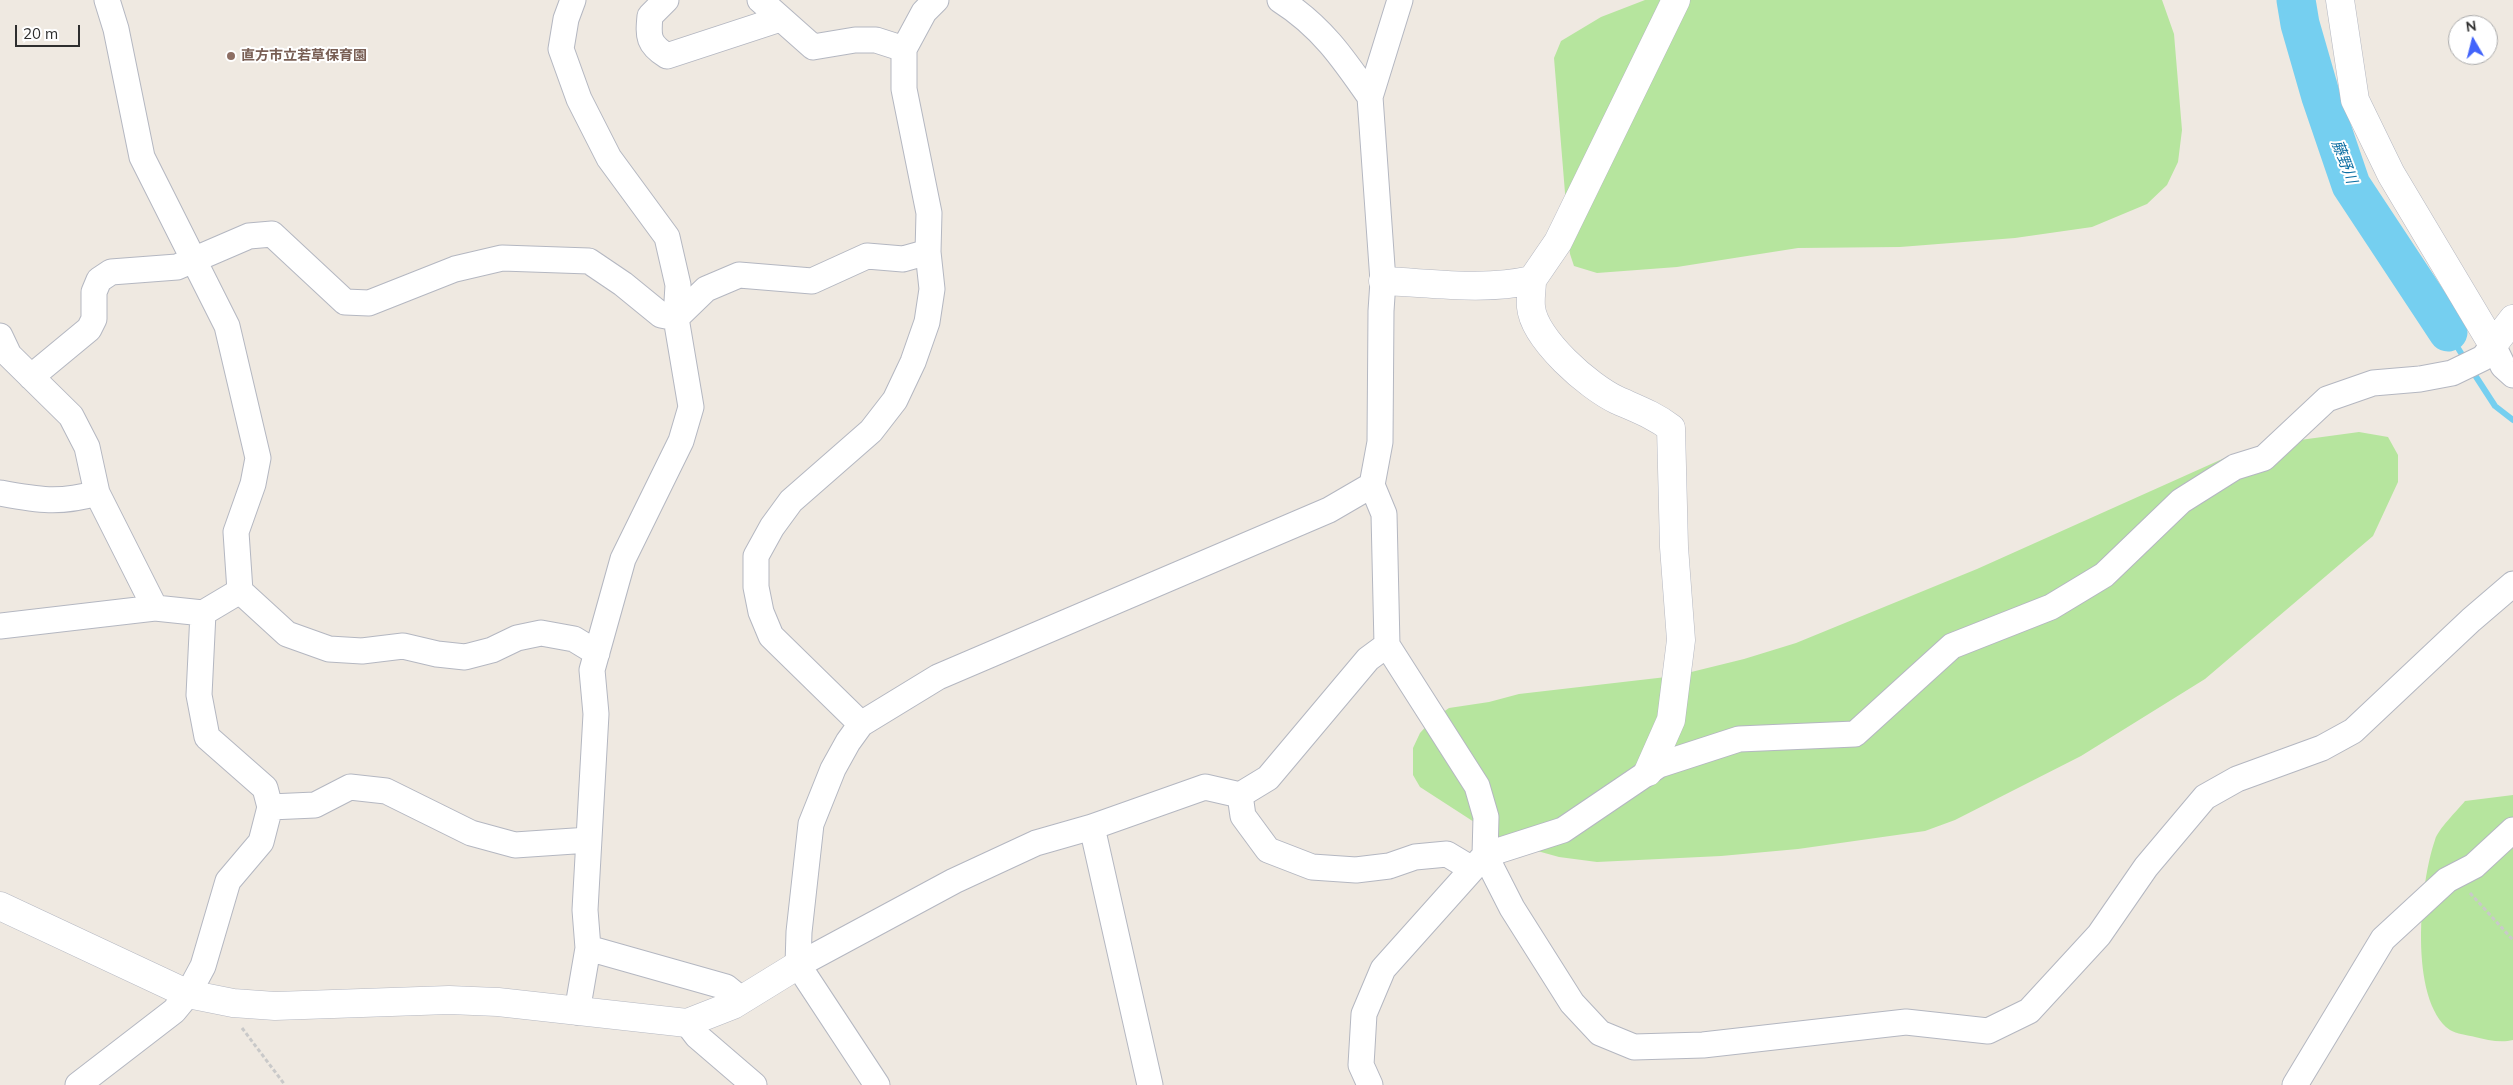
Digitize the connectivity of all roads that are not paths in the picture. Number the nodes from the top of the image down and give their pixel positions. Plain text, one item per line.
1 (107, 0) edge
2 (573, 0) edge
3 (666, 0) edge
4 (760, 0) edge
5 (936, 0) edge
6 (1280, 0) edge
7 (1400, 0) edge
8 (1676, 0) edge
9 (2340, 0) edge
10 (780, 18) junction
11 (904, 49) junction
12 (1370, 97) junction
13 (928, 252) junction
14 (195, 260) junction
15 (1532, 280) junction
16 (1383, 281) junction
17 (676, 318) junction
18 (2513, 319) edge
19 (0, 336) edge
20 (2493, 345) junction
21 (2513, 375) edge
22 (31, 377) junction
23 (1372, 485) junction
24 (0, 493) edge
25 (97, 493) junction
26 (2513, 584) edge
27 (240, 591) junction
28 (155, 608) junction
29 (203, 613) junction
30 (0, 626) edge
31 (1387, 645) junction
32 (597, 653) junction
33 (861, 724) junction
34 (1648, 772) junction
35 (1240, 795) junction
36 (270, 806) junction
37 (1092, 827) junction
38 (2513, 830) edge
39 (589, 840) junction
40 (1479, 862) junction
41 (0, 906) edge
42 (588, 948) junction
43 (798, 965) junction
44 (188, 994) junction
45 (742, 1000) junction
46 (578, 1012) junction
47 (687, 1023) junction
48 (78, 1085) edge
49 (754, 1085) edge
50 (878, 1085) edge
51 (1150, 1085) edge
52 (1370, 1085) edge
53 (2295, 1085) edge

1 - 14 street
2 - 17 street
3 - 10 street
4 - 10 street
5 - 11 street
6 - 12 street
7 - 12 street
8 - 15 street
9 - 20 street
10 - 11 street
11 - 13 street
12 - 16 street
13 - 17 street
13 - 33 street
14 - 17 street
14 - 22 street
14 - 27 street
15 - 16 street
15 - 34 street
16 - 23 street
17 - 32 street
18 - 20 street
19 - 22 street
20 - 21 street
20 - 34 street
22 - 25 street
23 - 31 street
23 - 33 street
24 - 25 street
25 - 28 street
26 - 40 street
27 - 29 street
27 - 32 street
28 - 29 street
28 - 30 street
29 - 36 street
31 - 35 street
31 - 40 street
32 - 39 street
33 - 43 street
34 - 40 street
35 - 37 street
35 - 40 street
36 - 39 street
36 - 44 street
37 - 43 street
37 - 51 street
38 - 53 street
39 - 42 street
40 - 52 street
41 - 44 street
42 - 45 street
42 - 46 street
43 - 45 street
43 - 50 street
44 - 46 street
44 - 48 street
45 - 47 street
46 - 47 street
47 - 49 street

